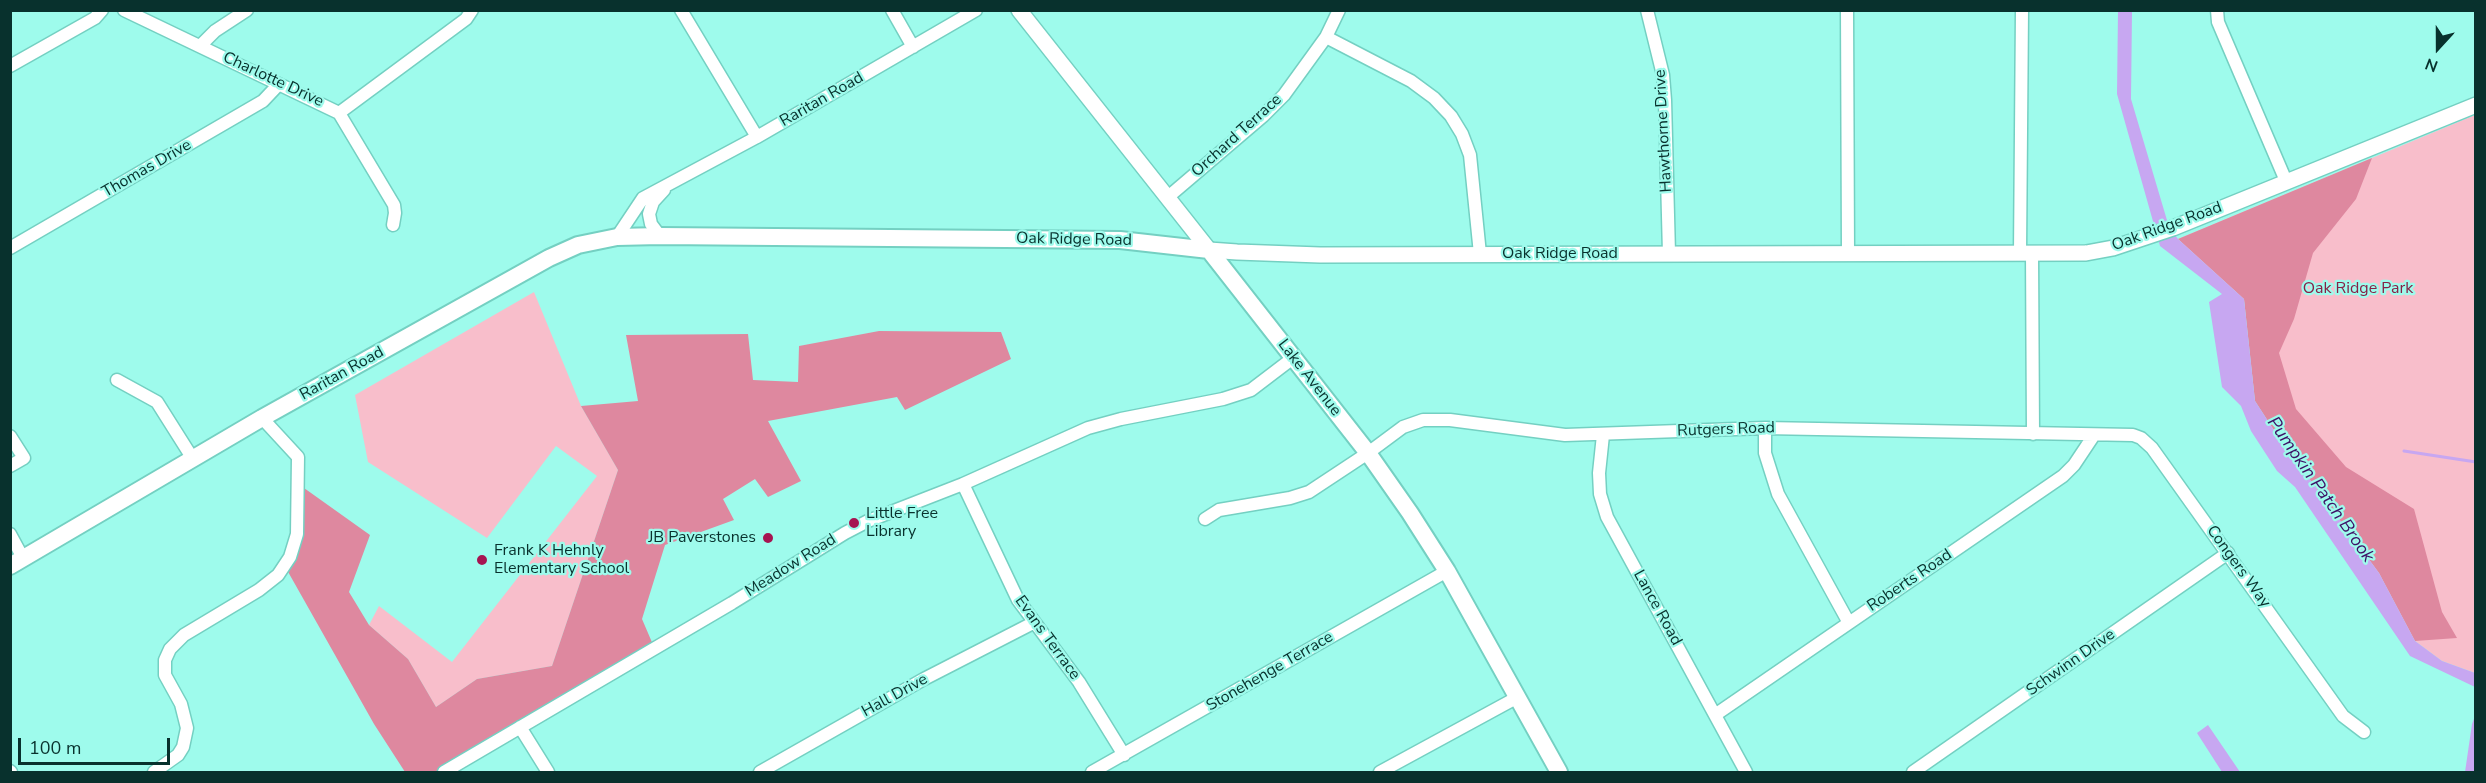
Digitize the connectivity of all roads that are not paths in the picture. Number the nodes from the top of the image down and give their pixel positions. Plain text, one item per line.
1 (102, 10) edge
2 (124, 10) edge
3 (247, 10) edge
4 (472, 10) edge
5 (681, 10) edge
6 (892, 10) edge
7 (976, 10) edge
8 (1019, 10) edge
9 (1339, 10) edge
10 (1647, 10) edge
11 (1847, 10) edge
12 (2022, 10) edge
13 (2217, 10) edge
14 (1326, 37) junction
15 (200, 46) junction
16 (913, 47) junction
17 (10, 66) edge
18 (279, 84) junction
19 (2475, 105) edge
20 (339, 113) junction
21 (757, 137) junction
22 (2286, 180) junction
23 (667, 187) junction
24 (1168, 197) junction
25 (393, 225) dead end
26 (660, 236) junction
27 (617, 237) junction
28 (10, 249) edge
29 (1209, 250) junction
30 (2026, 253) junction
31 (1480, 254) junction
32 (1669, 254) junction
33 (1848, 254) junction
34 (1293, 358) junction
35 (117, 380) dead end
36 (262, 418) junction
37 (1765, 428) junction
38 (2033, 434) junction
39 (1604, 435) junction
40 (2094, 435) junction
41 (10, 436) edge
42 (1368, 453) junction
43 (193, 459) junction
44 (10, 466) edge
45 (963, 484) junction
46 (1205, 519) dead end
47 (10, 534) edge
48 (2228, 553) junction
49 (17, 562) edge
50 (1447, 571) junction
51 (1033, 623) junction
52 (1849, 623) junction
53 (1518, 697) junction
54 (1715, 715) junction
55 (520, 726) junction
56 (2364, 732) dead end
57 (1124, 755) junction
58 (1389, 770) edge
59 (154, 772) edge
60 (444, 772) edge
61 (548, 772) edge
62 (760, 772) edge
63 (1092, 772) edge
64 (1559, 772) edge
65 (1746, 772) edge
66 (1913, 772) edge

1 - 17 street
2 - 15 street, Charlotte Drive
3 - 15 street
4 - 20 street
5 - 21 street
6 - 16 street
7 - 16 street, Raritan Road
8 - 24 street, Lake Avenue
9 - 14 street, Orchard Terrace
10 - 32 street, Hawthorne Drive
11 - 33 street
12 - 30 street
13 - 22 street
14 - 24 street, Orchard Terrace
14 - 31 street
15 - 18 street, Charlotte Drive
16 - 21 street, Raritan Road
18 - 20 street, Charlotte Drive
18 - 28 street, Thomas Drive
19 - 22 street, Oak Ridge Road
20 - 25 street, Charlotte Drive
21 - 23 street, Raritan Road
22 - 30 street, Oak Ridge Road
23 - 26 street, Raritan Road
23 - 27 street, Raritan Road
24 - 29 street, Lake Avenue
26 - 27 main road, Oak Ridge Road
26 - 29 main road, Oak Ridge Road
27 - 36 main road, Raritan Road
29 - 31 street, Oak Ridge Road
29 - 34 main road, Lake Avenue
30 - 33 street, Oak Ridge Road
30 - 38 street
31 - 32 street, Oak Ridge Road
32 - 33 street, Oak Ridge Road
34 - 42 main road, Lake Avenue
34 - 45 street, Meadow Road
35 - 43 street
36 - 43 main road, Raritan Road
36 - 59 street
37 - 38 street, Rutgers Road
37 - 39 street, Rutgers Road
37 - 52 street
38 - 40 street, Rutgers Road
39 - 42 street, Rutgers Road
39 - 54 street, Lance Road
40 - 48 street, Congers Way
40 - 52 street, Roberts Road
41 - 44 street
42 - 46 street, Rutgers Road
42 - 50 main road, Lake Avenue
43 - 49 main road, Raritan Road
45 - 51 street, Evans Terrace
45 - 55 street, Meadow Road
47 - 49 street
48 - 56 street, Congers Way
48 - 66 street, Schwinn Drive
50 - 53 main road, Lake Avenue
50 - 57 street, Stonehenge Terrace
51 - 57 street, Evans Terrace
51 - 62 street, Hall Drive
52 - 54 street, Roberts Road
53 - 58 street
53 - 64 main road, Lake Avenue
54 - 65 street, Lance Road
55 - 60 street, Meadow Road
55 - 61 street
57 - 63 street, Stonehenge Terrace

